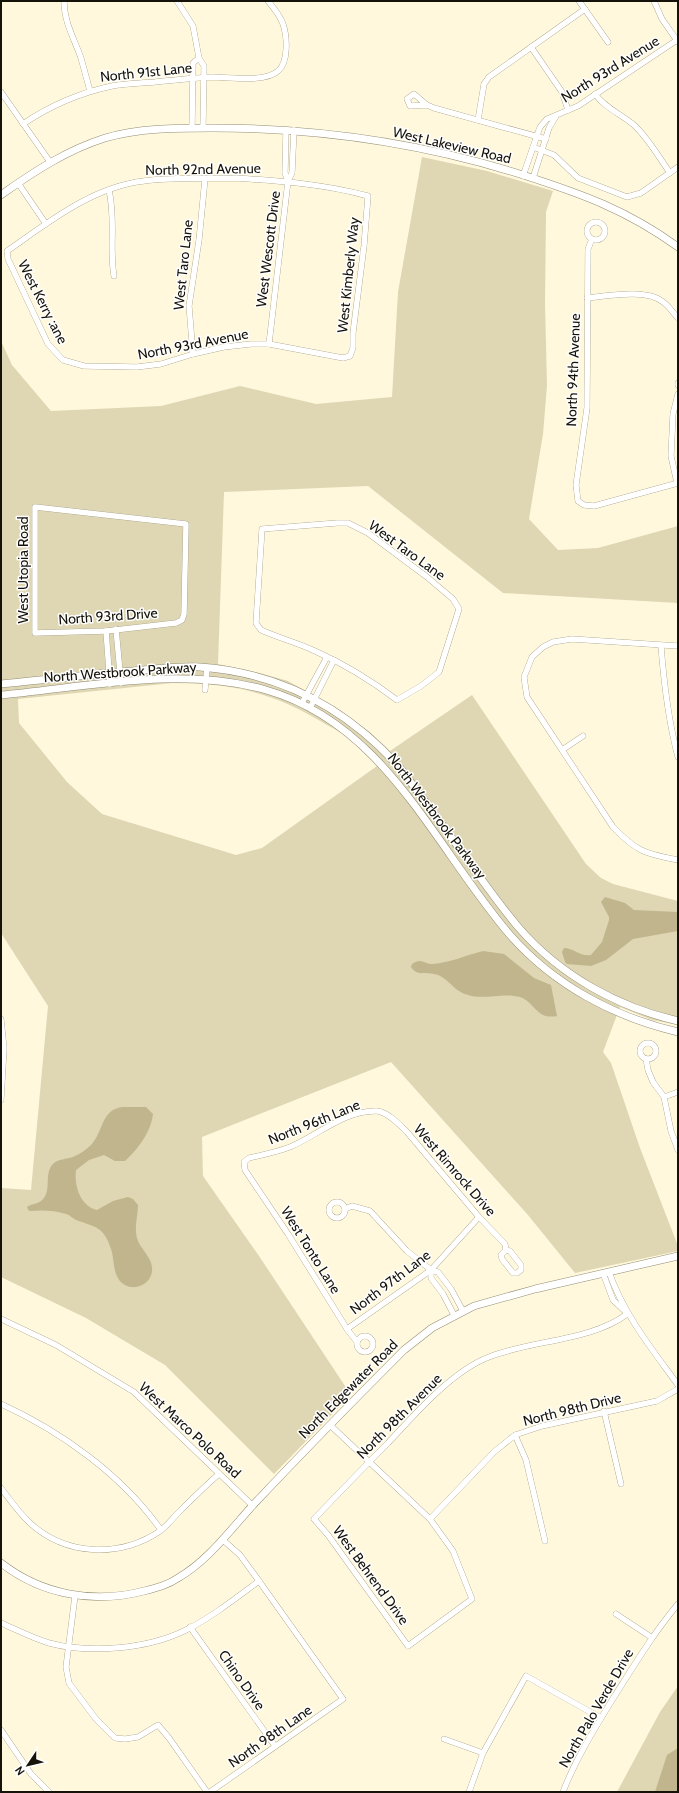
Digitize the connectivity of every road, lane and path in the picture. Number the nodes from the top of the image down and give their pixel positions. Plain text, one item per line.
1 (64, 1) edge
2 (177, 1) edge
3 (268, 1) edge
4 (579, 1) edge
5 (654, 1) edge
6 (585, 9) junction
7 (677, 41) edge
8 (608, 42) dead end
9 (531, 47) junction
10 (199, 58) junction
11 (203, 78) junction
12 (193, 79) junction
13 (90, 91) junction
14 (1, 92) edge
15 (595, 94) junction
16 (427, 105) dead end
17 (568, 110) junction
18 (556, 116) junction
19 (478, 120) junction
20 (23, 124) junction
21 (192, 128) junction
22 (203, 128) junction
23 (286, 130) junction
24 (294, 130) junction
25 (537, 136) junction
26 (546, 139) junction
27 (533, 147) junction
28 (542, 150) junction
29 (50, 162) junction
30 (678, 167) edge
31 (670, 172) junction
32 (523, 176) junction
33 (533, 178) junction
34 (204, 179) junction
35 (288, 181) junction
36 (18, 183) junction
37 (109, 190) junction
38 (1, 194) edge
39 (368, 196) joint
40 (46, 224) junction
41 (592, 239) dead end
42 (678, 247) edge
43 (7, 251) joint
44 (114, 276) dead end
45 (587, 298) junction
46 (678, 318) edge
47 (269, 344) junction
48 (193, 354) junction
49 (350, 356) joint
50 (63, 360) joint
51 (678, 394) edge
52 (678, 483) edge
53 (182, 620) joint
54 (116, 629) junction
55 (106, 631) junction
56 (35, 632) joint
57 (661, 646) junction
58 (678, 646) edge
59 (328, 657) junction
60 (334, 660) junction
61 (207, 668) junction
62 (109, 672) junction
63 (120, 672) junction
64 (206, 679) junction
65 (121, 683) junction
66 (1, 684) edge
67 (110, 684) junction
68 (205, 690) dead end
69 (307, 694) junction
70 (1, 695) edge
71 (314, 699) junction
72 (302, 703) junction
73 (310, 708) junction
74 (583, 736) dead end
75 (383, 748) junction
76 (562, 750) junction
77 (374, 756) junction
78 (678, 757) edge
79 (425, 802) junction
80 (416, 808) junction
81 (678, 860) edge
82 (475, 870) junction
83 (466, 877) junction
84 (1, 1019) edge
85 (678, 1021) edge
86 (678, 1032) edge
87 (646, 1059) dead end
88 (678, 1092) edge
89 (664, 1097) junction
90 (1, 1100) edge
91 (379, 1111) joint
92 (678, 1150) edge
93 (245, 1170) joint
94 (345, 1209) dead end
95 (479, 1218) junction
96 (506, 1250) dead end
97 (678, 1256) edge
98 (431, 1270) junction
99 (606, 1273) junction
100 (463, 1311) junction
101 (627, 1314) junction
102 (454, 1315) junction
103 (1, 1319) edge
104 (347, 1329) junction
105 (357, 1342) dead end
106 (678, 1385) edge
107 (678, 1389) edge
108 (1, 1404) edge
109 (604, 1411) junction
110 (330, 1425) junction
111 (515, 1435) junction
112 (369, 1462) junction
113 (219, 1474) junction
114 (621, 1484) dead end
115 (1, 1488) edge
116 (253, 1506) junction
117 (314, 1519) joint
118 (430, 1519) junction
119 (161, 1530) junction
120 (223, 1540) junction
121 (545, 1541) dead end
122 (1, 1563) edge
123 (260, 1581) junction
124 (75, 1596) junction
125 (678, 1604) edge
126 (616, 1614) dead end
127 (1, 1623) edge
128 (190, 1628) junction
129 (651, 1637) junction
130 (69, 1647) junction
131 (601, 1718) junction
132 (1, 1730) edge
133 (444, 1739) dead end
134 (275, 1746) junction
135 (483, 1753) junction
136 (49, 1792) edge
137 (207, 1792) edge
138 (210, 1792) edge
139 (469, 1792) edge
140 (563, 1792) edge

1 - 13 street
2 - 10 street
3 - 11 street, North 91st Lane
4 - 6 street
5 - 7 street
6 - 8 street
6 - 9 street
7 - 15 street, North 93rd Avenue
9 - 17 street
9 - 19 street
10 - 11 street
10 - 12 street
11 - 12 street, North 91st Lane
11 - 22 street
12 - 13 street, North 91st Lane
12 - 21 street
13 - 20 street, North 91st Lane
14 - 20 street
15 - 17 street, North 93rd Avenue
15 - 31 street
16 - 19 street
17 - 18 street, North 93rd Avenue
18 - 25 street, North 93rd Avenue
18 - 26 street, North 93rd Avenue
19 - 25 street
20 - 29 street
21 - 22 street, West Lakeview Road
21 - 29 street, West Lakeview Road
22 - 23 street, West Lakeview Road
23 - 24 street, West Lakeview Road
23 - 35 street, West Wescott Drive
24 - 32 street, West Lakeview Road
24 - 35 street, West Wescott Drive
25 - 26 street
25 - 27 street, North 93rd Avenue
26 - 28 street, North 93rd Avenue
27 - 28 street
27 - 32 street, North 93rd Avenue
28 - 31 street
28 - 33 street, North 93rd Avenue
29 - 36 street, West Lakeview Road
30 - 31 street
32 - 33 street, West Lakeview Road
33 - 42 street, West Lakeview Road
34 - 35 street, North 92nd Avenue
34 - 37 street, North 92nd Avenue
34 - 48 street, West Taro Lane
35 - 39 street, North 92nd Avenue
35 - 47 street, West Wescott Drive
36 - 38 street, West Lakeview Road
36 - 40 street
37 - 40 street, North 92nd Avenue
37 - 44 street
39 - 49 street, West Kimberly Way
40 - 43 street, North 92nd Avenue
41 - 45 street, North 94th Avenue
43 - 50 street, West Kerry :ane
45 - 46 street
45 - 52 street, North 94th Avenue
47 - 48 street, North 93rd Avenue
47 - 49 street, North 93rd Avenue
48 - 50 street, North 93rd Avenue
51 - 52 street
53 - 54 street, North 93rd Drive
53 - 56 street, West Utopia Road
54 - 55 street, North 93rd Drive
54 - 63 street
55 - 56 street, North 93rd Drive
55 - 62 street
57 - 58 street
57 - 76 street
57 - 78 street
59 - 60 street
59 - 60 street, West Taro Lane
59 - 69 street
60 - 71 street
61 - 63 street, North Westbrook Parkway
61 - 64 street
61 - 69 street, North Westbrook Parkway
62 - 63 street, North Westbrook Parkway
62 - 66 street, North Westbrook Parkway
62 - 67 street
63 - 65 street
64 - 65 street, North Westbrook Parkway
64 - 68 street
64 - 72 street, North Westbrook Parkway
65 - 67 street, North Westbrook Parkway
67 - 70 street, North Westbrook Parkway
69 - 71 street, North Westbrook Parkway
69 - 72 street
71 - 73 street
71 - 75 street, North Westbrook Parkway
72 - 73 street, North Westbrook Parkway
73 - 77 street, North Westbrook Parkway
74 - 76 street
75 - 77 street
75 - 79 street, North Westbrook Parkway
76 - 81 street
77 - 80 street, North Westbrook Parkway
79 - 80 street
79 - 82 street, North Westbrook Parkway
80 - 83 street, North Westbrook Parkway
82 - 83 street
82 - 85 street, North Westbrook Parkway
83 - 86 street, North Westbrook Parkway
84 - 90 street
87 - 89 street
88 - 89 street
89 - 92 street
91 - 93 street, North 96th Lane
91 - 95 street, West Rimrock Drive
93 - 104 street, West Tonto Lane
94 - 98 street
95 - 96 street, West Rimrock Drive
95 - 98 street, North 97th Lane
97 - 99 street, North Edgewater Road
98 - 100 street
98 - 102 street
98 - 104 street, North 97th Lane
99 - 100 street, North Edgewater Road
99 - 101 street
100 - 102 street, North Edgewater Road
101 - 106 street
101 - 112 street, North 98th Avenue
102 - 110 street, North Edgewater Road
103 - 113 street, West Marco Polo Road
104 - 105 street, West Tonto Lane
107 - 109 street, North 98th Drive
108 - 119 street
109 - 111 street, North 98th Drive
109 - 114 street
110 - 112 street
110 - 116 street, North Edgewater Road
111 - 118 street, North 98th Drive
111 - 121 street
112 - 117 street, North 98th Avenue
112 - 118 street
113 - 116 street, West Marco Polo Road
113 - 119 street
115 - 119 street
116 - 120 street, North Edgewater Road
117 - 118 street, West Behrend Drive
120 - 123 street
120 - 124 street, North Edgewater Road
122 - 124 street, North Edgewater Road
123 - 128 street
123 - 134 street, North 98th Lane
124 - 130 street
125 - 129 street, North Palo Verde Drive
126 - 129 street
127 - 130 street
128 - 130 street
128 - 134 street, Chino Drive
129 - 131 street, North Palo Verde Drive
130 - 137 street
131 - 135 street
131 - 140 street, North Palo Verde Drive
132 - 136 street
133 - 135 street
134 - 138 street, North 98th Lane
135 - 139 street

